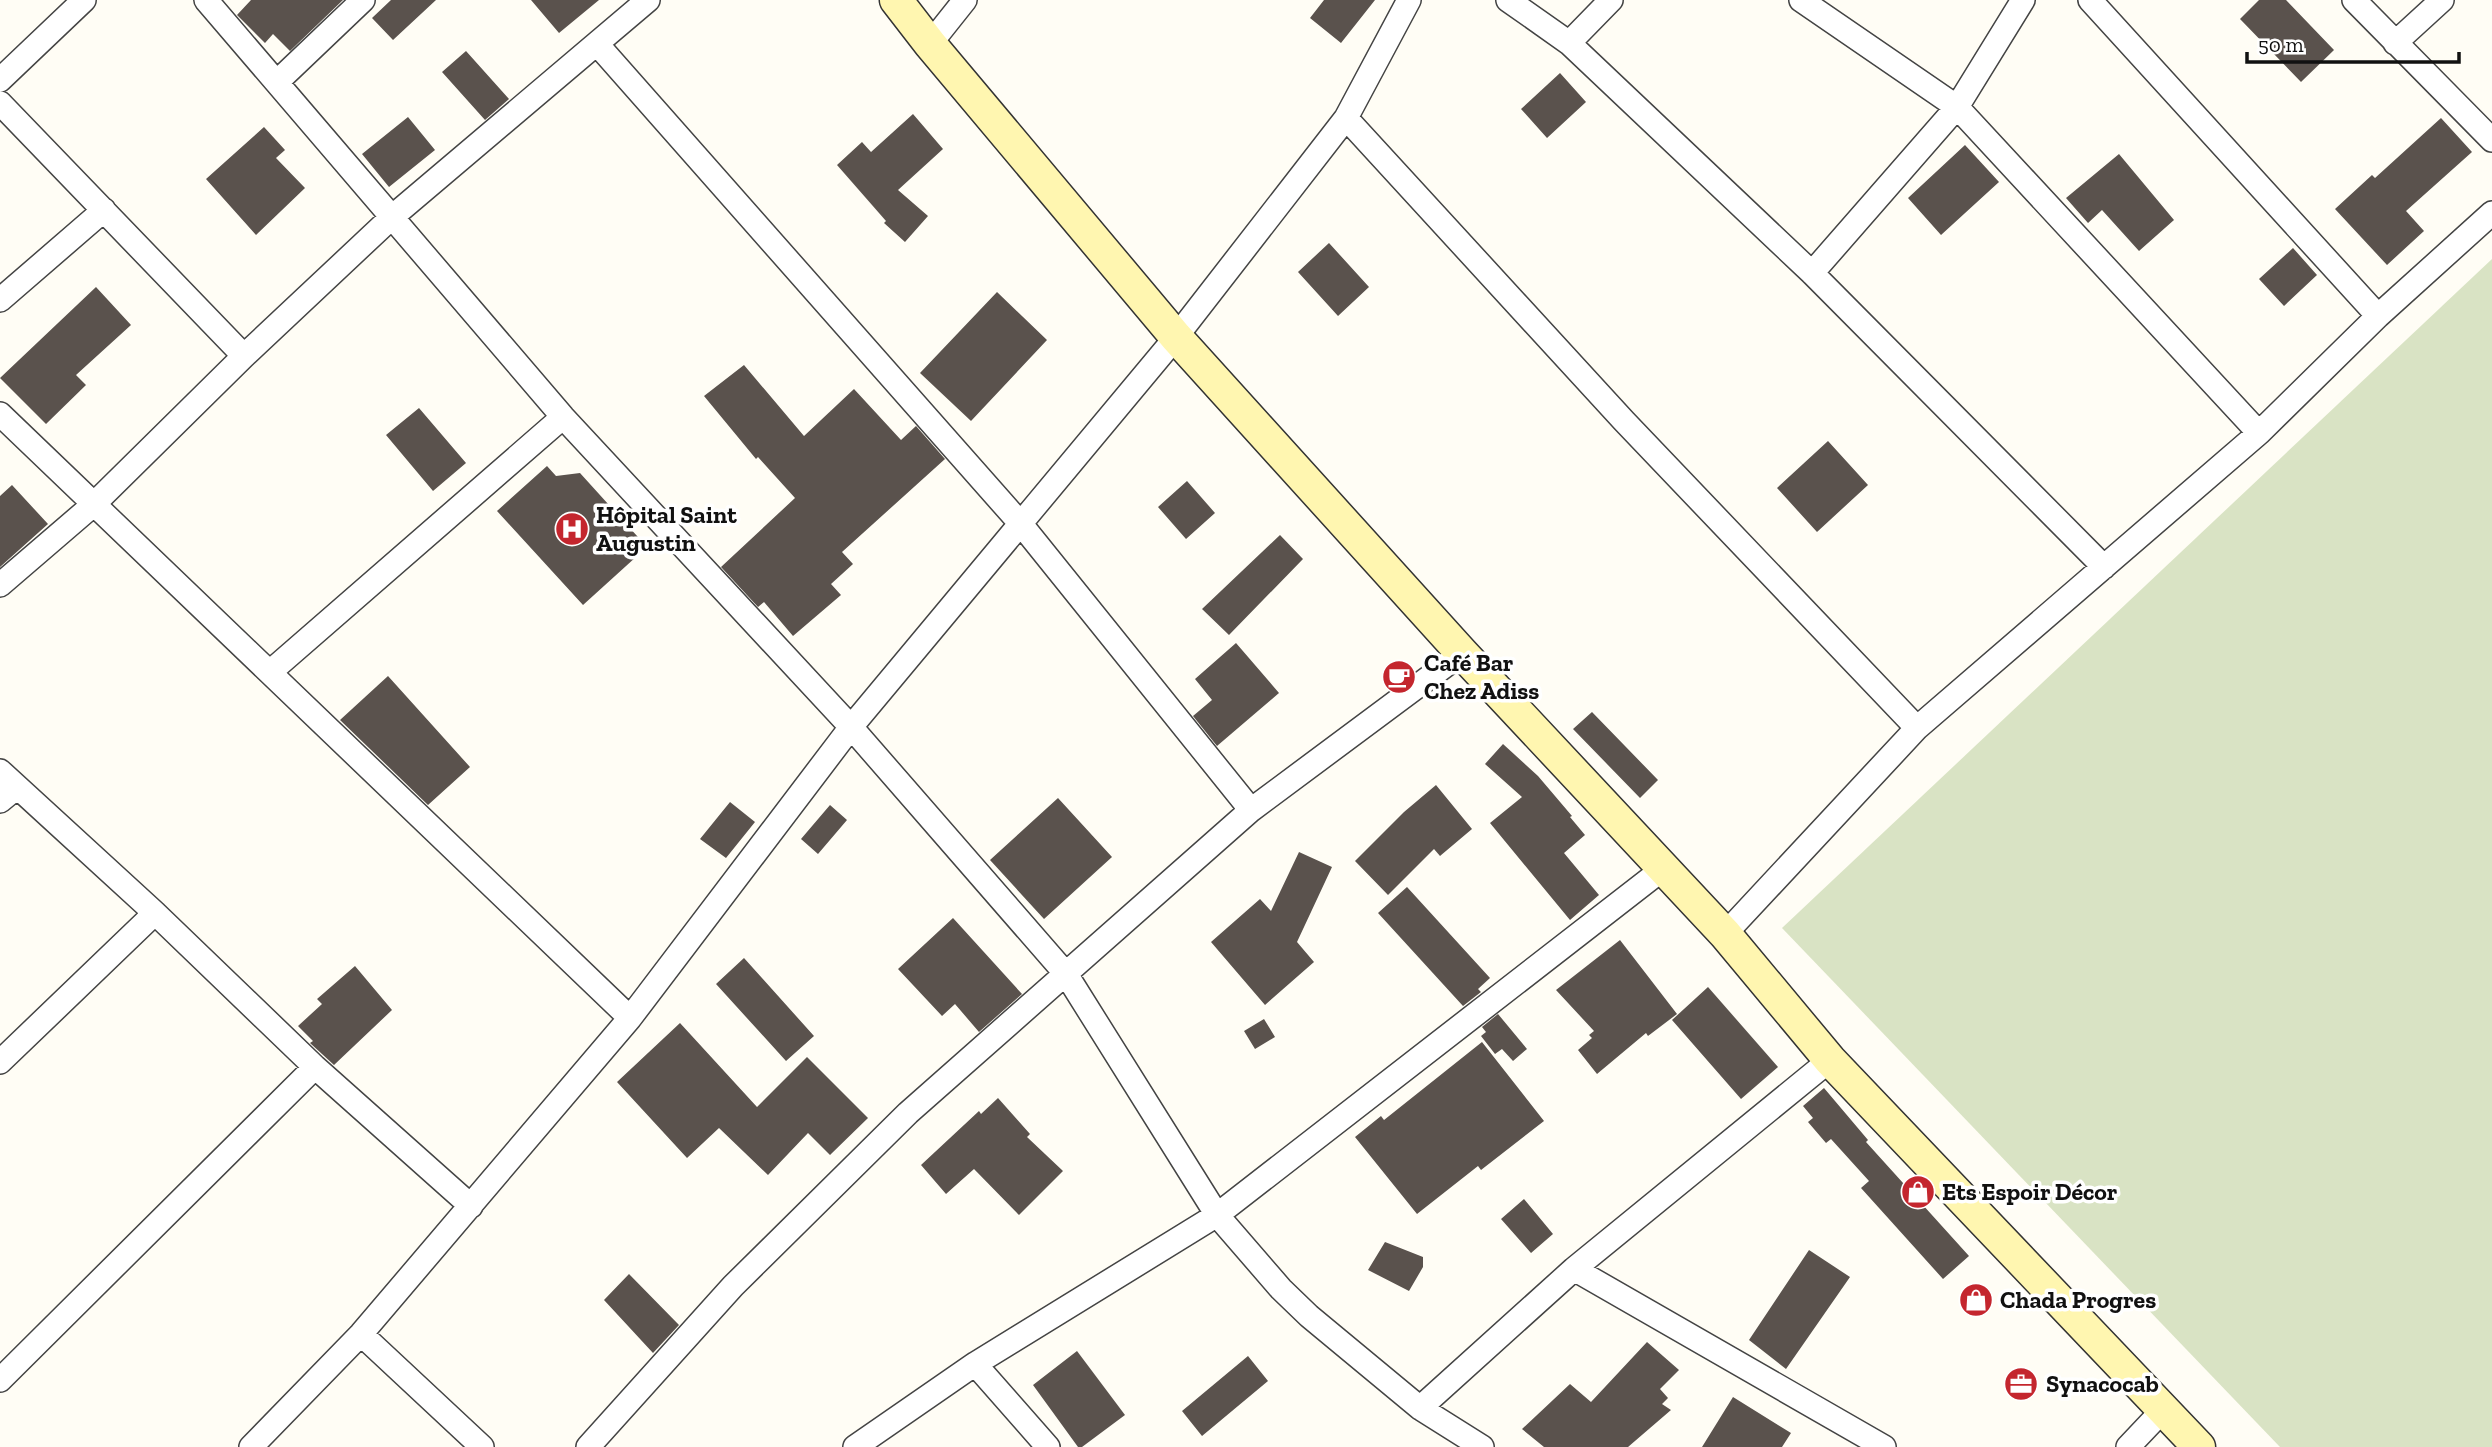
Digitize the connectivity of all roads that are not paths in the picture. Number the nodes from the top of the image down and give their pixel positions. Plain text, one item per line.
1 (84, 0) edge
2 (206, 0) edge
3 (363, 0) edge
4 (648, 0) edge
5 (896, 0) edge
6 (965, 0) edge
7 (1409, 0) edge
8 (1508, 0) edge
9 (1611, 0) edge
10 (1801, 0) edge
11 (2024, 0) edge
12 (2090, 0) edge
13 (2354, 0) edge
14 (2442, 0) edge
15 (1569, 43) junction
16 (2395, 43) junction
17 (597, 44) junction
18 (930, 44) junction
19 (0, 80) edge
20 (278, 81) junction
21 (0, 103) edge
22 (1957, 107) junction
23 (1346, 118) junction
24 (2492, 140) edge
25 (104, 210) junction
26 (2492, 213) edge
27 (392, 218) junction
28 (1812, 273) junction
29 (0, 300) edge
30 (2378, 316) junction
31 (1176, 337) junction
32 (244, 356) junction
33 (0, 414) edge
34 (564, 417) junction
35 (2259, 433) junction
36 (93, 505) junction
37 (1020, 523) junction
38 (2104, 567) junction
39 (0, 585) edge
40 (1462, 653) junction
41 (270, 672) junction
42 (851, 727) junction
43 (1917, 728) junction
44 (0, 771) edge
45 (8, 794) edge
46 (1251, 810) junction
47 (1664, 868) junction
48 (155, 913) junction
49 (1725, 934) junction
50 (1066, 974) junction
51 (630, 1018) junction
52 (1830, 1060) junction
53 (0, 1062) edge
54 (314, 1067) junction
55 (471, 1206) junction
56 (1217, 1215) junction
57 (1574, 1269) junction
58 (361, 1334) junction
59 (975, 1364) junction
60 (0, 1380) edge
61 (1420, 1408) junction
62 (2163, 1410) junction
63 (251, 1447) edge
64 (482, 1447) edge
65 (588, 1447) edge
66 (855, 1447) edge
67 (1048, 1447) edge
68 (1482, 1447) edge
69 (1884, 1447) edge
70 (2128, 1447) edge
71 (2199, 1447) edge

1 - 19 street
2 - 20 street
3 - 20 street
4 - 17 street
5 - 18 main road
6 - 18 street
7 - 23 street
8 - 15 street
9 - 15 street
10 - 22 street
11 - 22 street
12 - 30 street
13 - 16 street
14 - 16 street
15 - 28 street
16 - 24 street
17 - 27 street
17 - 37 street
18 - 31 main road
20 - 27 street
21 - 25 street
22 - 28 street
22 - 35 street
23 - 31 street
23 - 43 street
25 - 29 street
25 - 32 street
26 - 30 street
27 - 32 street
27 - 34 street
28 - 38 street
30 - 35 street
31 - 37 street
31 - 40 main road
32 - 36 street
33 - 36 street
34 - 41 street
34 - 42 street
35 - 38 street
36 - 39 street
36 - 41 street
37 - 42 street
37 - 46 street
38 - 43 street
40 - 46 street
40 - 47 main road
41 - 51 street
42 - 50 street
42 - 51 street
43 - 49 street
44 - 45 street
45 - 48 street
46 - 50 street
47 - 49 main road
47 - 56 street
48 - 53 street
48 - 54 street
49 - 52 main road
50 - 56 street
50 - 65 street
51 - 55 street
52 - 57 street
52 - 62 main road
54 - 55 street
54 - 60 street
55 - 58 street
56 - 59 street
56 - 61 street
57 - 61 street
57 - 69 street
58 - 63 street
58 - 64 street
59 - 66 street
59 - 67 street
61 - 68 street
62 - 70 street
62 - 71 main road

